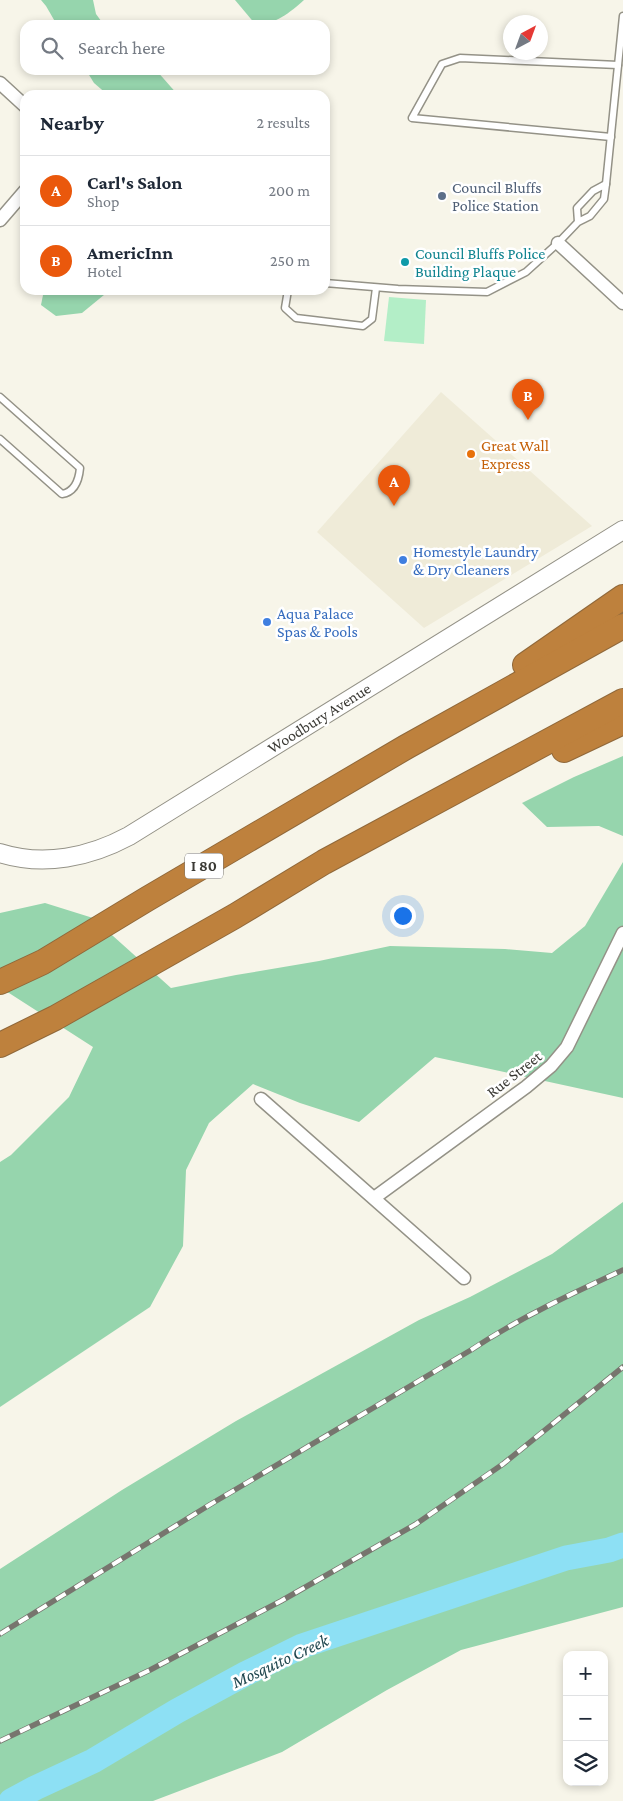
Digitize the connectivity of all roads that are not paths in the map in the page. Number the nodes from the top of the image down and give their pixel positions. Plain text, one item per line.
1 (623, 16) edge
2 (618, 66) junction
3 (0, 84) edge
4 (20, 102) edge
5 (611, 137) junction
6 (606, 184) junction
7 (20, 197) edge
8 (0, 220) edge
9 (578, 222) junction
10 (558, 244) junction
11 (330, 284) edge
12 (376, 288) junction
13 (287, 295) edge
14 (623, 303) edge
15 (0, 397) edge
16 (0, 439) edge
17 (623, 530) edge
18 (623, 598) edge
19 (623, 626) edge
20 (623, 701) edge
21 (623, 722) edge
22 (406, 747) junction
23 (0, 853) edge
24 (324, 862) junction
25 (623, 933) edge
26 (0, 982) edge
27 (0, 1045) edge
28 (261, 1099) dead end
29 (374, 1198) junction
30 (464, 1278) dead end

1 - 2 lane
2 - 5 lane
2 - 5 lane
3 - 4 street
5 - 6 lane
6 - 9 lane
6 - 9 lane
7 - 8 street
9 - 10 lane
10 - 12 lane
10 - 14 street
11 - 12 lane
12 - 13 lane
15 - 16 lane
17 - 23 main road, Woodbury Avenue
18 - 22 highway
19 - 22 highway, I 80
20 - 24 highway
21 - 24 highway
22 - 26 highway, I 80
24 - 27 highway
25 - 29 street, Rue Street
28 - 29 street
29 - 30 street

